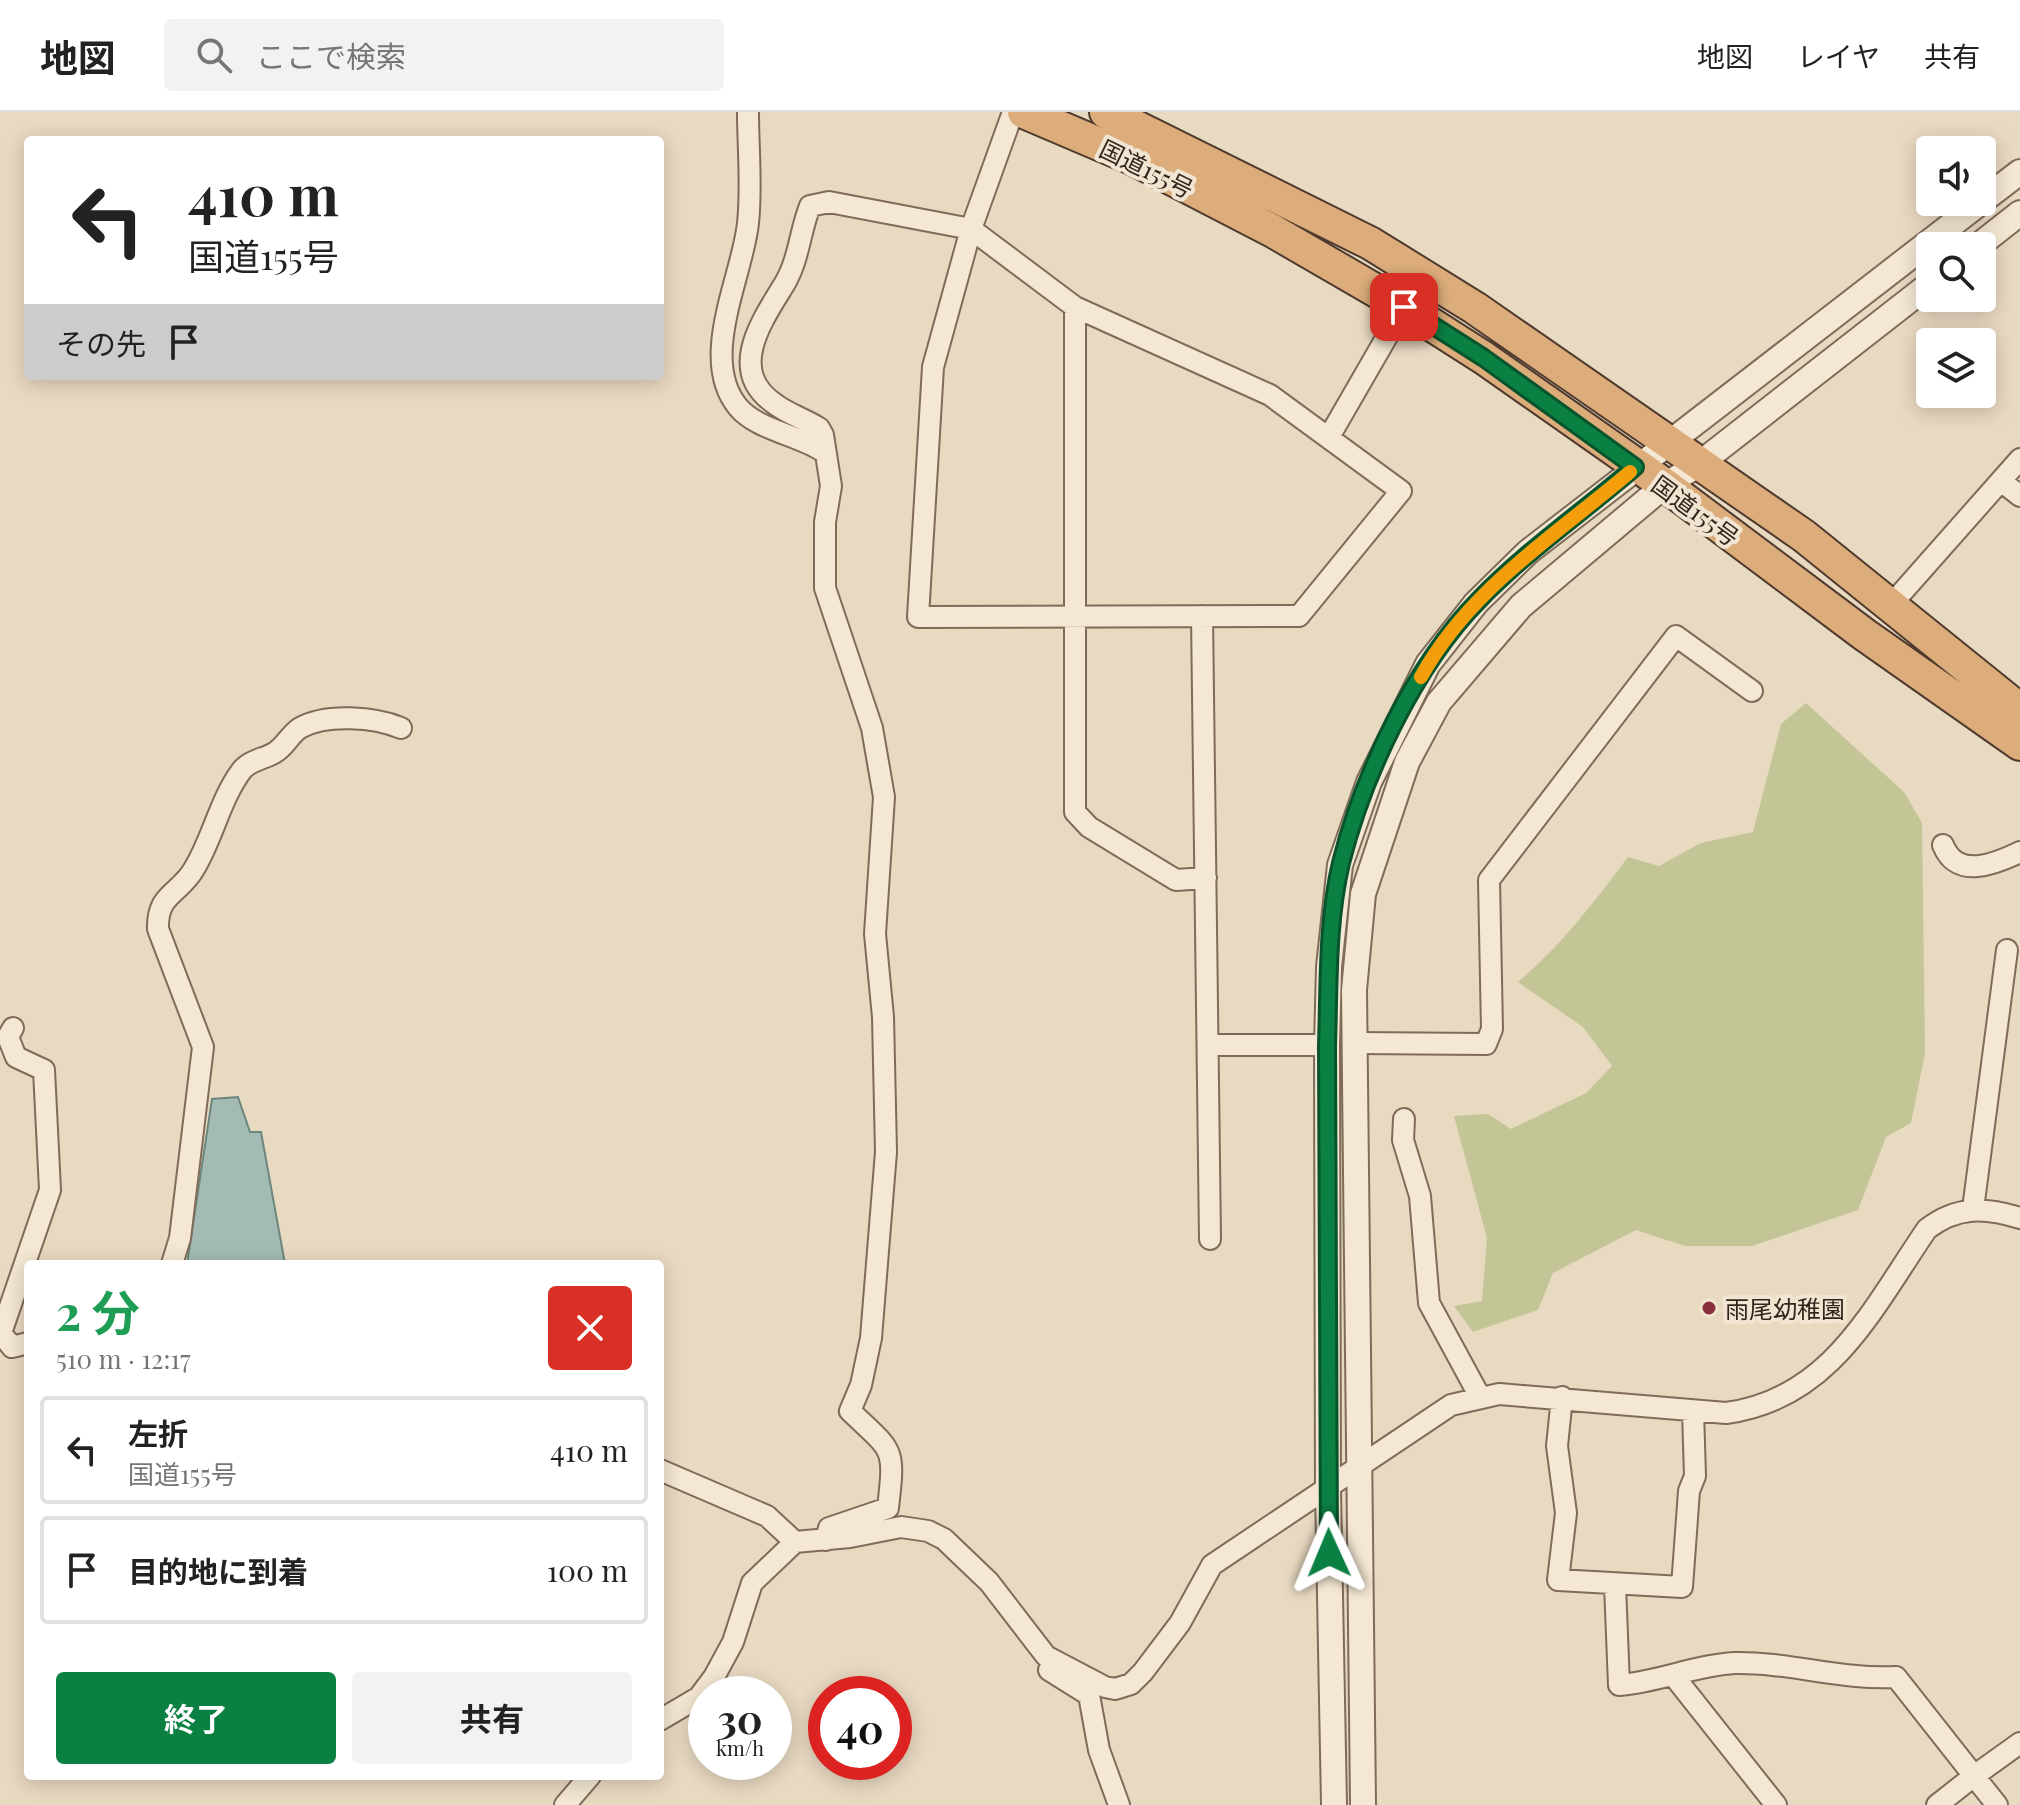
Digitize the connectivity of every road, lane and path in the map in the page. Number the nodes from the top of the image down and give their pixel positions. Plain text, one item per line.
1 (748, 112) edge
2 (1013, 112) edge
3 (1024, 112) edge
4 (1106, 112) edge
5 (2020, 172) edge
6 (1996, 191) edge
7 (2020, 213) edge
8 (1964, 216) edge
9 (971, 229) junction
10 (1996, 232) edge
11 (1916, 295) edge
12 (1075, 307) junction
13 (1404, 307) junction
14 (1329, 437) junction
15 (1668, 444) junction
16 (824, 452) junction
17 (2020, 459) edge
18 (1698, 465) junction
19 (1635, 467) junction
20 (2001, 481) junction
21 (1665, 485) junction
22 (2020, 496) edge
23 (1890, 606) junction
24 (1077, 615) junction
25 (1202, 616) junction
26 (1752, 691) dead end
27 (2016, 700) edge
28 (401, 728) dead end
29 (2020, 744) edge
30 (1943, 845) dead end
31 (2020, 852) edge
32 (1206, 878) junction
33 (2007, 950) dead end
34 (13, 1028) dead end
35 (1355, 1043) junction
36 (1209, 1045) junction
37 (1327, 1045) junction
38 (1404, 1119) dead end
39 (1973, 1209) junction
40 (2020, 1218) edge
41 (1210, 1239) dead end
42 (26, 1260) edge
43 (173, 1260) edge
44 (24, 1266) edge
45 (24, 1344) edge
46 (1480, 1397) junction
47 (1562, 1397) junction
48 (1693, 1411) junction
49 (1360, 1466) junction
50 (664, 1472) edge
51 (1328, 1490) junction
52 (826, 1540) junction
53 (795, 1542) junction
54 (1615, 1585) junction
55 (1032, 1642) junction
56 (1673, 1675) junction
57 (664, 1718) edge
58 (2020, 1743) edge
59 (1974, 1776) junction
60 (587, 1780) edge
61 (565, 1805) edge
62 (1119, 1805) edge
63 (1334, 1805) edge
64 (1363, 1805) edge
65 (1776, 1805) edge
66 (1937, 1805) edge
67 (1997, 1805) edge

1 - 16 street
2 - 9 street
3 - 13 highway, 国道155号
4 - 15 highway, 国道155号
5 - 6 street
7 - 10 street
8 - 15 street
9 - 12 street
9 - 16 street
9 - 24 street
11 - 18 street
12 - 14 street
12 - 24 street
13 - 14 street
13 - 19 highway, 国道155号
14 - 25 street
15 - 18 highway, 国道155号
15 - 19 street
16 - 52 street
17 - 20 street
18 - 21 street
18 - 23 highway, 国道155号
19 - 21 highway, 国道155号
19 - 37 street
20 - 22 street
20 - 23 street
21 - 29 highway, 国道155号
21 - 35 street
23 - 27 highway, 国道155号
24 - 25 street
24 - 32 street
25 - 32 street
26 - 35 street
28 - 43 street
30 - 31 street
32 - 36 street
33 - 39 street
34 - 42 street
35 - 49 street
36 - 37 street
36 - 41 street
37 - 51 street
38 - 46 street
39 - 40 street
39 - 48 street
44 - 45 street
46 - 47 street
46 - 49 street
47 - 48 street
47 - 54 street
48 - 54 street
49 - 51 street
49 - 64 street
50 - 53 street
51 - 55 street
51 - 63 street
52 - 53 street
52 - 55 street
53 - 57 street
54 - 56 street
55 - 62 street
56 - 59 street
56 - 65 street
58 - 59 street
59 - 66 street
59 - 67 street
60 - 61 street

